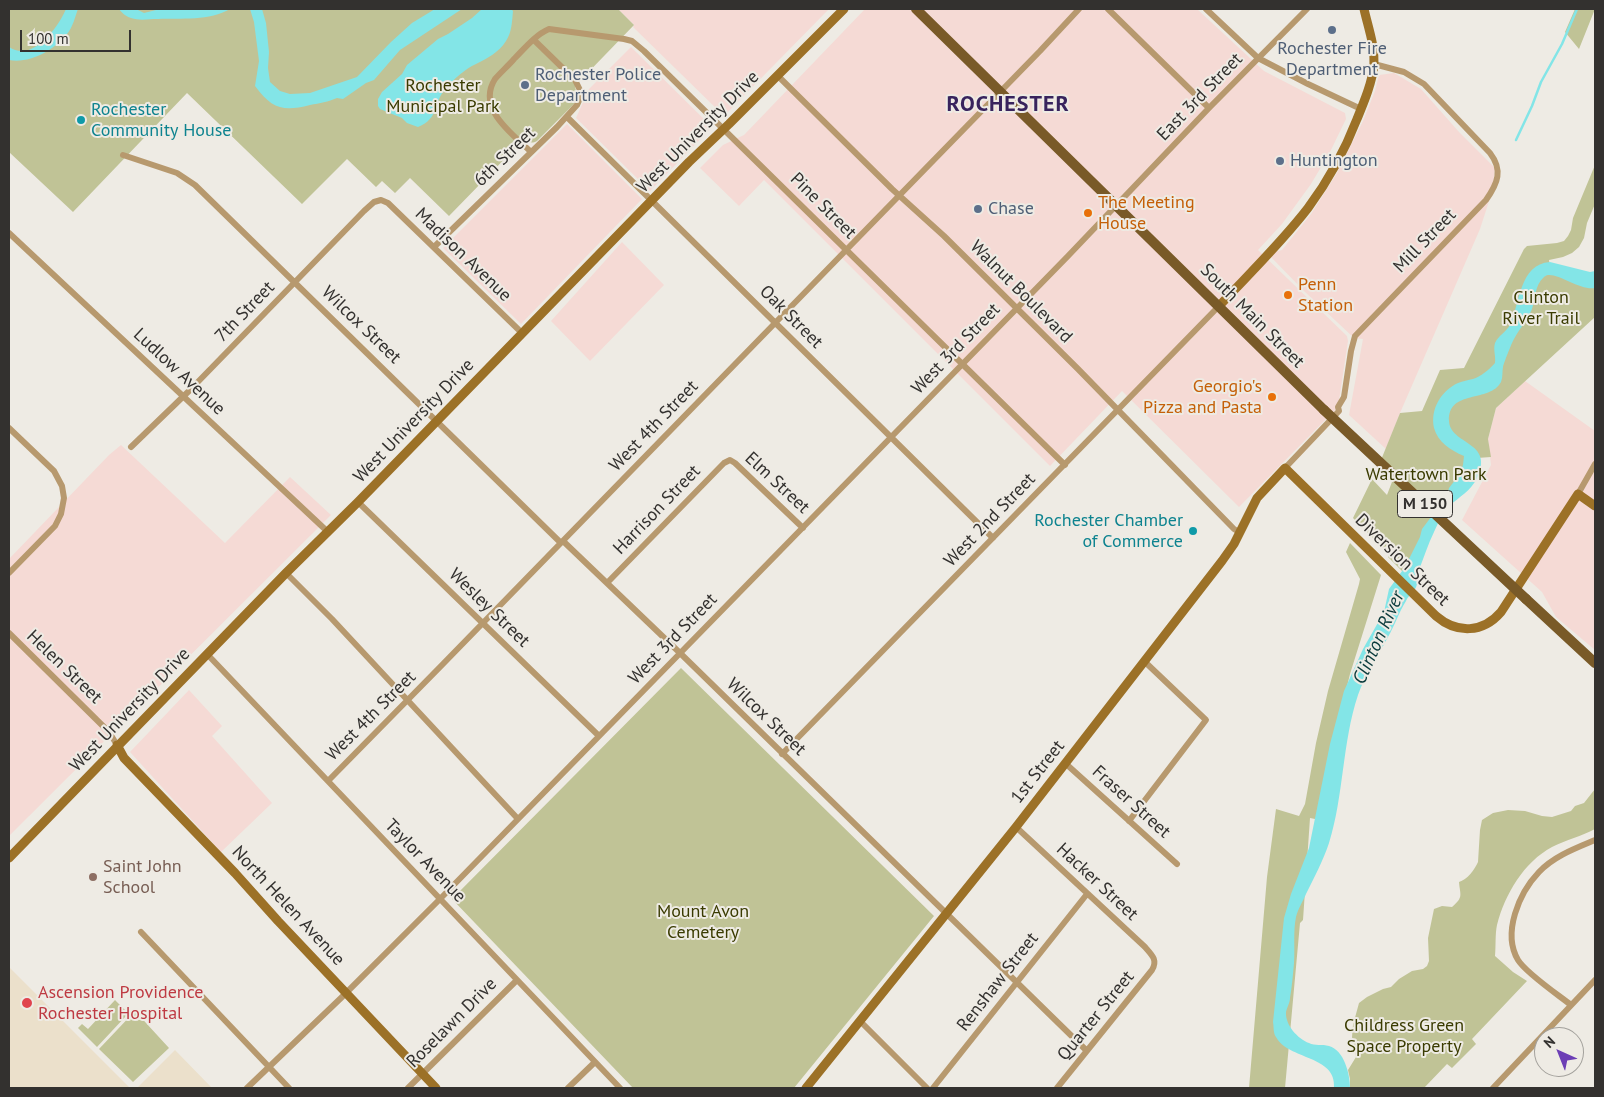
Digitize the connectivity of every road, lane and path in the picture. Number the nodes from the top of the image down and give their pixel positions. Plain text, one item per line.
1 (844, 9) edge
2 (916, 9) edge
3 (1079, 9) edge
4 (1108, 9) edge
5 (1206, 9) edge
6 (1307, 9) edge
7 (1364, 9) edge
8 (534, 40) junction
9 (1258, 58) junction
10 (1374, 64) junction
11 (778, 76) junction
12 (1000, 91) junction
13 (1208, 108) junction
14 (1361, 109) junction
15 (567, 117) junction
16 (724, 130) junction
17 (531, 152) junction
18 (123, 154) dead end
19 (899, 194) junction
20 (381, 200) joint
21 (652, 201) junction
22 (1116, 205) junction
23 (9, 233) edge
24 (434, 247) junction
25 (845, 250) junction
26 (295, 282) junction
27 (1219, 306) junction
28 (1016, 308) junction
29 (775, 322) junction
30 (523, 334) junction
31 (962, 364) junction
32 (183, 397) junction
33 (1118, 409) junction
34 (437, 422) junction
35 (9, 428) edge
36 (891, 437) junction
37 (132, 447) dead end
38 (730, 460) joint
39 (1595, 464) edge
40 (1065, 465) junction
41 (1285, 468) junction
42 (1578, 494) junction
43 (358, 502) junction
44 (1595, 506) edge
45 (803, 528) junction
46 (328, 532) junction
47 (1239, 532) junction
48 (993, 538) junction
49 (562, 542) junction
50 (9, 573) edge
51 (286, 573) junction
52 (608, 583) junction
53 (483, 623) junction
54 (9, 633) edge
55 (680, 653) junction
56 (208, 654) junction
57 (1144, 661) junction
58 (1595, 663) edge
59 (407, 701) junction
60 (599, 736) junction
61 (117, 745) junction
62 (782, 754) junction
63 (1065, 763) junction
64 (328, 781) junction
65 (518, 819) junction
66 (1129, 821) junction
67 (1016, 827) junction
68 (1595, 840) edge
69 (9, 858) edge
70 (1177, 864) dead end
71 (1087, 894) junction
72 (440, 899) junction
73 (946, 914) junction
74 (141, 932) dead end
75 (1155, 960) joint
76 (517, 980) junction
77 (1595, 980) edge
78 (1017, 982) junction
79 (346, 993) junction
80 (1571, 1005) junction
81 (860, 1021) junction
82 (1087, 1052) junction
83 (595, 1062) junction
84 (269, 1067) junction
85 (423, 1074) junction
86 (248, 1088) edge
87 (289, 1088) edge
88 (408, 1088) edge
89 (436, 1088) edge
90 (568, 1088) edge
91 (620, 1088) edge
92 (806, 1088) edge
93 (927, 1088) edge
94 (932, 1088) edge
95 (1057, 1088) edge
96 (1493, 1088) edge

1 - 11 street, West University Drive
2 - 12 main road, South Main Street / M 150
3 - 12 street, West 4th Street
4 - 13 street
5 - 9 street
6 - 9 street, East 3rd Street
7 - 10 street
8 - 15 street, 6th Street
8 - 16 street, Pine Street
8 - 17 street
9 - 13 street, East 3rd Street
9 - 14 street
10 - 14 street
10 - 41 street, Mill Street
11 - 16 street, West University Drive
11 - 19 street, Walnut Boulevard
12 - 19 street, West 4th Street
12 - 22 main road, South Main Street / M 150
13 - 22 street, East 3rd Street
14 - 27 street
15 - 17 street, 6th Street
15 - 21 street, Oak Street
16 - 21 street, West University Drive
16 - 25 street, Pine Street
17 - 24 street, 6th Street
18 - 26 street, Wilcox Street
19 - 25 street, West 4th Street
19 - 28 street, Walnut Boulevard
20 - 24 street, Madison Avenue
20 - 26 street, 7th Street
21 - 29 street, Oak Street
21 - 30 street, West University Drive
22 - 27 main road, South Main Street / M 150
22 - 28 street, West 3rd Street
23 - 32 street, Ludlow Avenue
24 - 30 street, Madison Avenue
25 - 29 street, West 4th Street
25 - 31 street, Pine Street
26 - 32 street, 7th Street
26 - 34 street, Wilcox Street
27 - 33 street, West 2nd Street
27 - 58 main road, South Main Street / M 150, bridge
28 - 31 street, West 3rd Street
28 - 33 street, Walnut Boulevard
29 - 36 street, Oak Street
29 - 49 street, West 4th Street
30 - 34 street, West University Drive
31 - 36 street, West 3rd Street
31 - 40 street, Pine Street
32 - 37 street, 7th Street
32 - 46 street, Ludlow Avenue
33 - 40 street, West 2nd Street
33 - 47 street, Walnut Boulevard
34 - 43 street, West University Drive
34 - 49 street, Wilcox Street
35 - 50 street
36 - 45 street, West 3rd Street
36 - 48 street, Oak Street
38 - 45 street, Elm Street
38 - 52 street, Harrison Street
39 - 42 street
40 - 48 street, West 2nd Street
41 - 42 street, Diversion Street
41 - 47 street, 1st Street
42 - 44 street
43 - 46 street, West University Drive
43 - 53 street, Wesley Street
45 - 55 street, West 3rd Street
46 - 51 street, West University Drive
47 - 57 street, 1st Street
48 - 62 street, West 2nd Street
49 - 52 street, Wilcox Street
49 - 53 street, West 4th Street
51 - 56 street, West University Drive
51 - 59 street
52 - 55 street, Wilcox Street
53 - 59 street, West 4th Street
53 - 60 street, Wesley Street
54 - 61 street, Helen Street
55 - 60 street, West 3rd Street
55 - 62 street, Wilcox Street
56 - 61 street, West University Drive
56 - 64 street, Taylor Avenue
57 - 63 street, 1st Street
57 - 66 street
59 - 64 street, West 4th Street
59 - 65 street
60 - 65 street, West 3rd Street
61 - 69 street, West University Drive
61 - 79 street, North Helen Avenue
62 - 73 street, Wilcox Street
63 - 66 street, Fraser Street
63 - 67 street, 1st Street
64 - 72 street, Taylor Avenue
65 - 72 street, West 3rd Street
66 - 70 street, Fraser Street
67 - 71 street, Hacker Street
67 - 73 street, 1st Street
68 - 80 street
71 - 75 street, Hacker Street
71 - 78 street, Renshaw Street
72 - 76 street, Taylor Avenue
72 - 79 street, West 3rd Street
73 - 78 street, Wilcox Street
73 - 81 street, 1st Street
74 - 84 street
75 - 82 street, Quarter Street
76 - 83 street, Taylor Avenue
76 - 85 street, Roselawn Drive
77 - 80 street
78 - 82 street, Wilcox Street
78 - 94 street, Renshaw Street
79 - 84 street, West 3rd Street
79 - 85 street, North Helen Avenue
80 - 96 street
81 - 92 street, 1st Street
81 - 93 street
82 - 95 street, Quarter Street
83 - 90 street
83 - 91 street, Taylor Avenue
84 - 86 street, West 3rd Street
84 - 87 street
85 - 88 street, Roselawn Drive
85 - 89 street, North Helen Avenue

